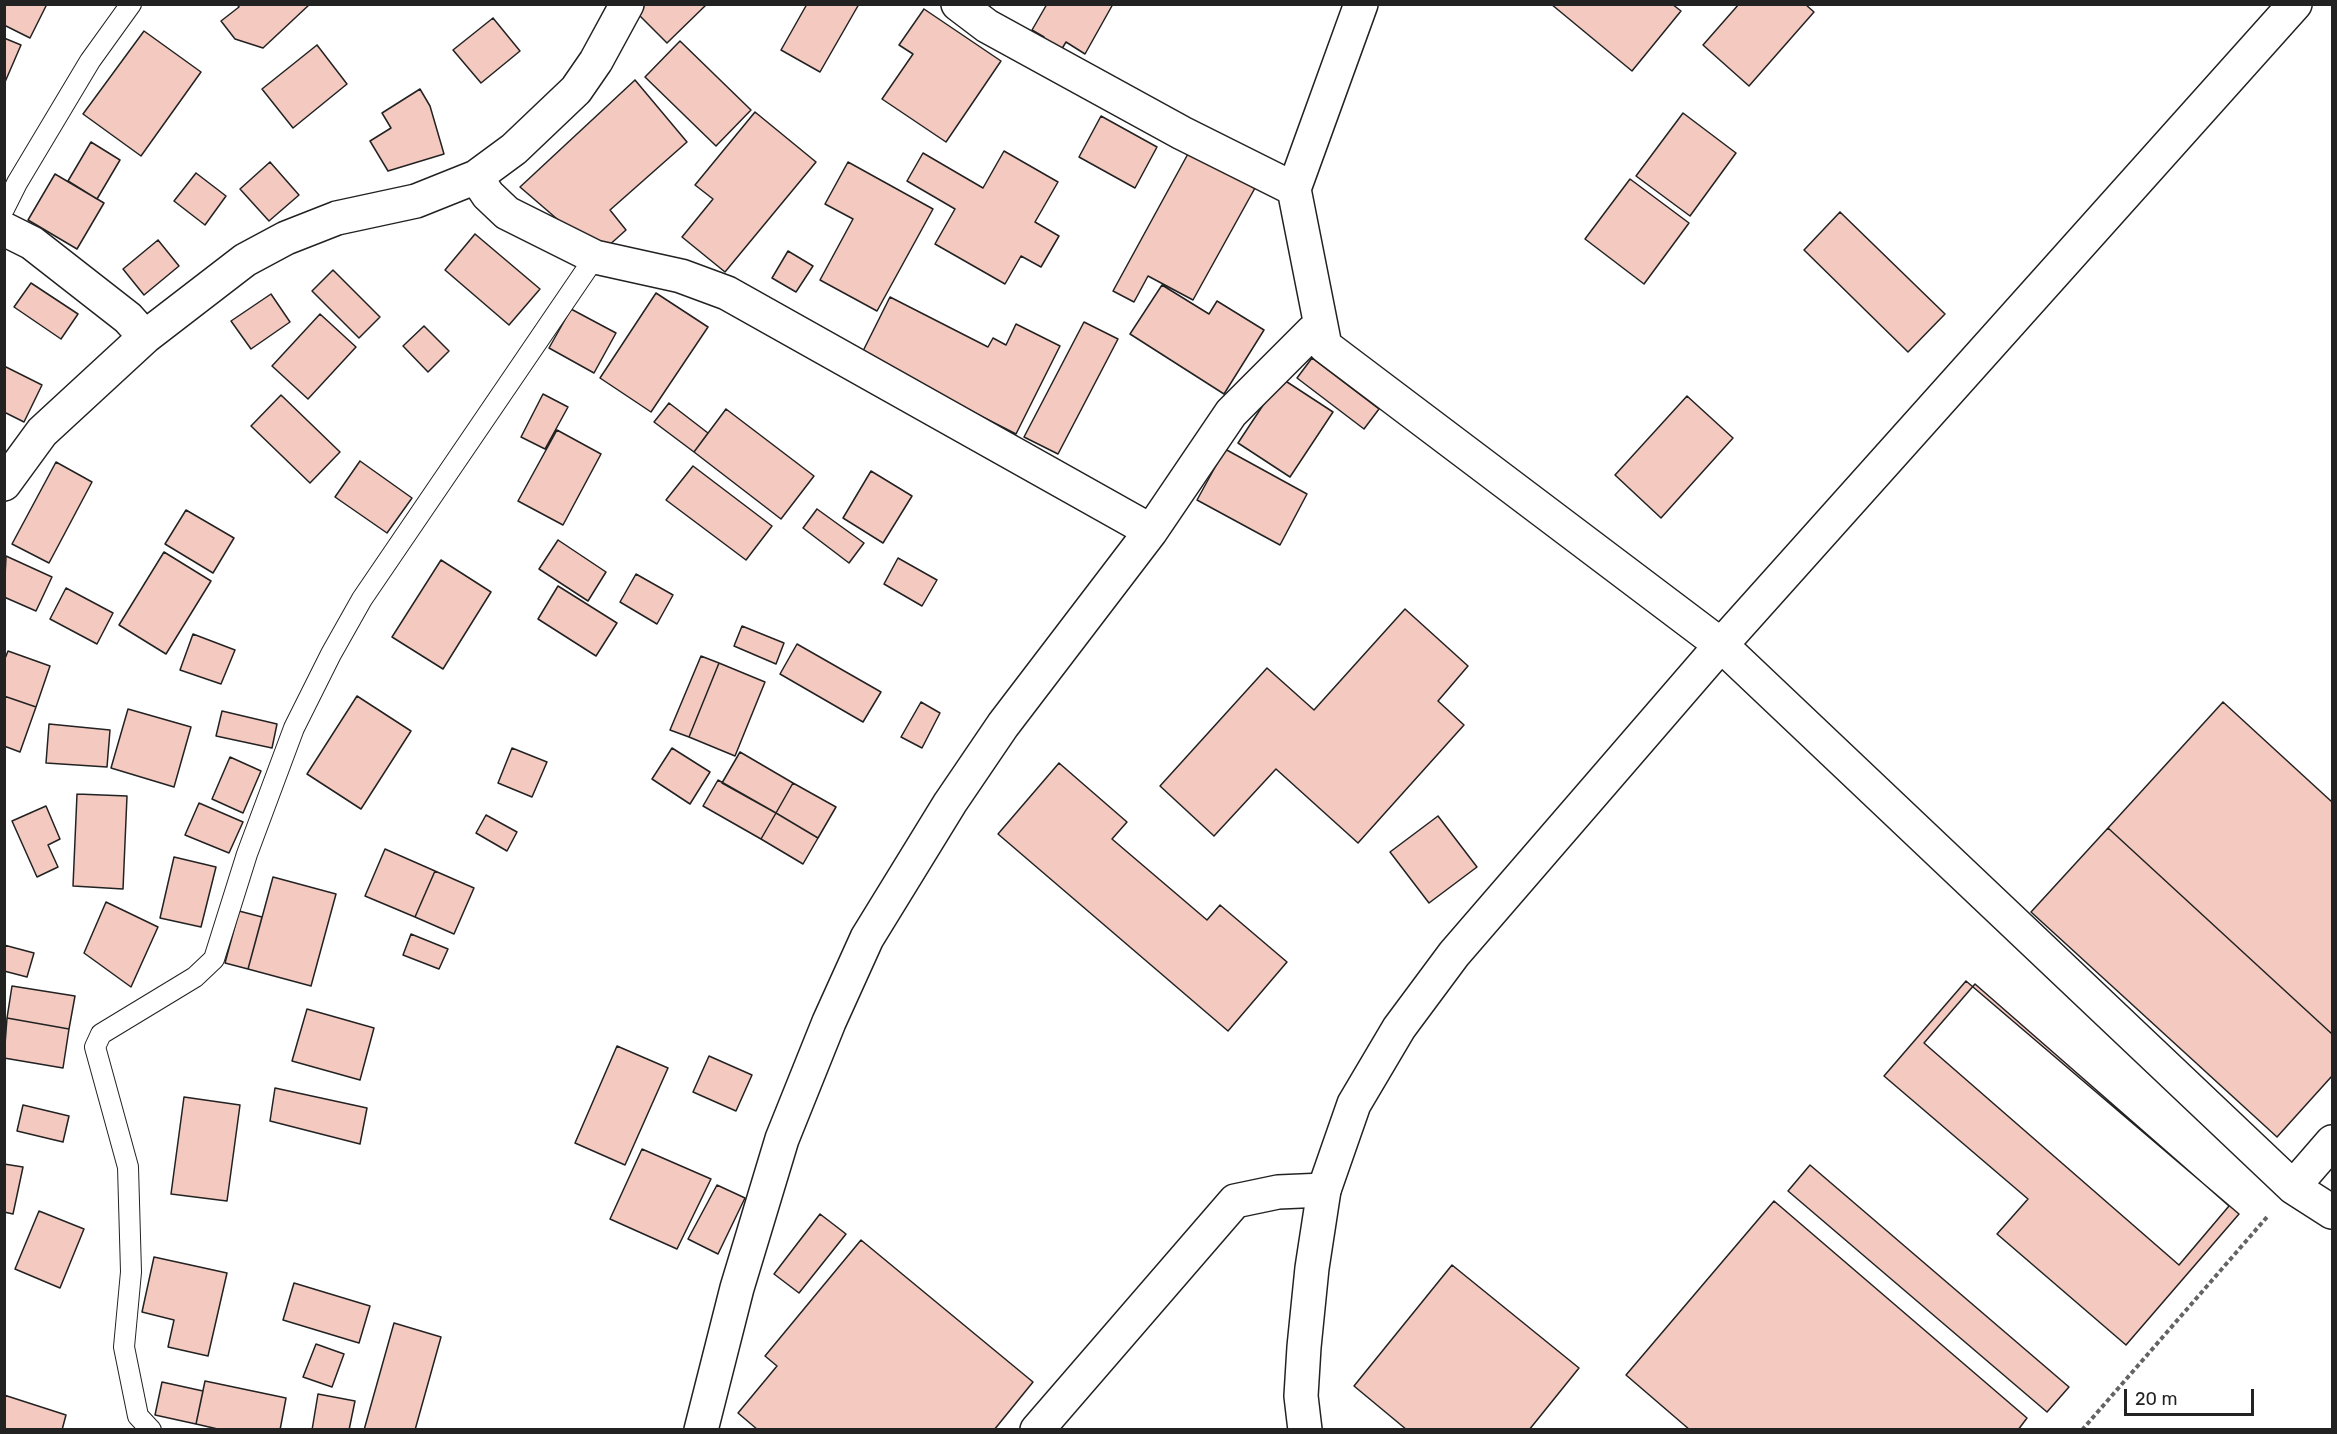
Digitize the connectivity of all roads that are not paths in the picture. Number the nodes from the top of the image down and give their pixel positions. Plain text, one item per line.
1 (131, 4) edge
2 (627, 4) edge
3 (958, 4) edge
4 (1361, 4) edge
5 (2295, 4) edge
6 (476, 177) junction
7 (1294, 189) junction
8 (4, 209) edge
9 (4, 229) edge
10 (595, 257) junction
11 (1321, 327) junction
12 (145, 337) junction
13 (4, 484) edge
14 (1151, 531) junction
15 (1721, 645) junction
16 (2332, 1142) edge
17 (2293, 1187) junction
18 (1324, 1190) junction
19 (2332, 1212) edge
20 (151, 1430) edge
21 (701, 1430) edge
22 (1037, 1430) edge
23 (1305, 1430) edge

1 - 8 lane
2 - 6 street
3 - 7 street
4 - 7 street
5 - 15 street
6 - 10 street
6 - 12 street
7 - 11 street
9 - 12 street
10 - 14 street
10 - 20 lane
11 - 14 street
11 - 15 street
12 - 13 street
14 - 21 street
15 - 17 street
15 - 18 street
16 - 17 street
17 - 19 street
18 - 22 street
18 - 23 street

